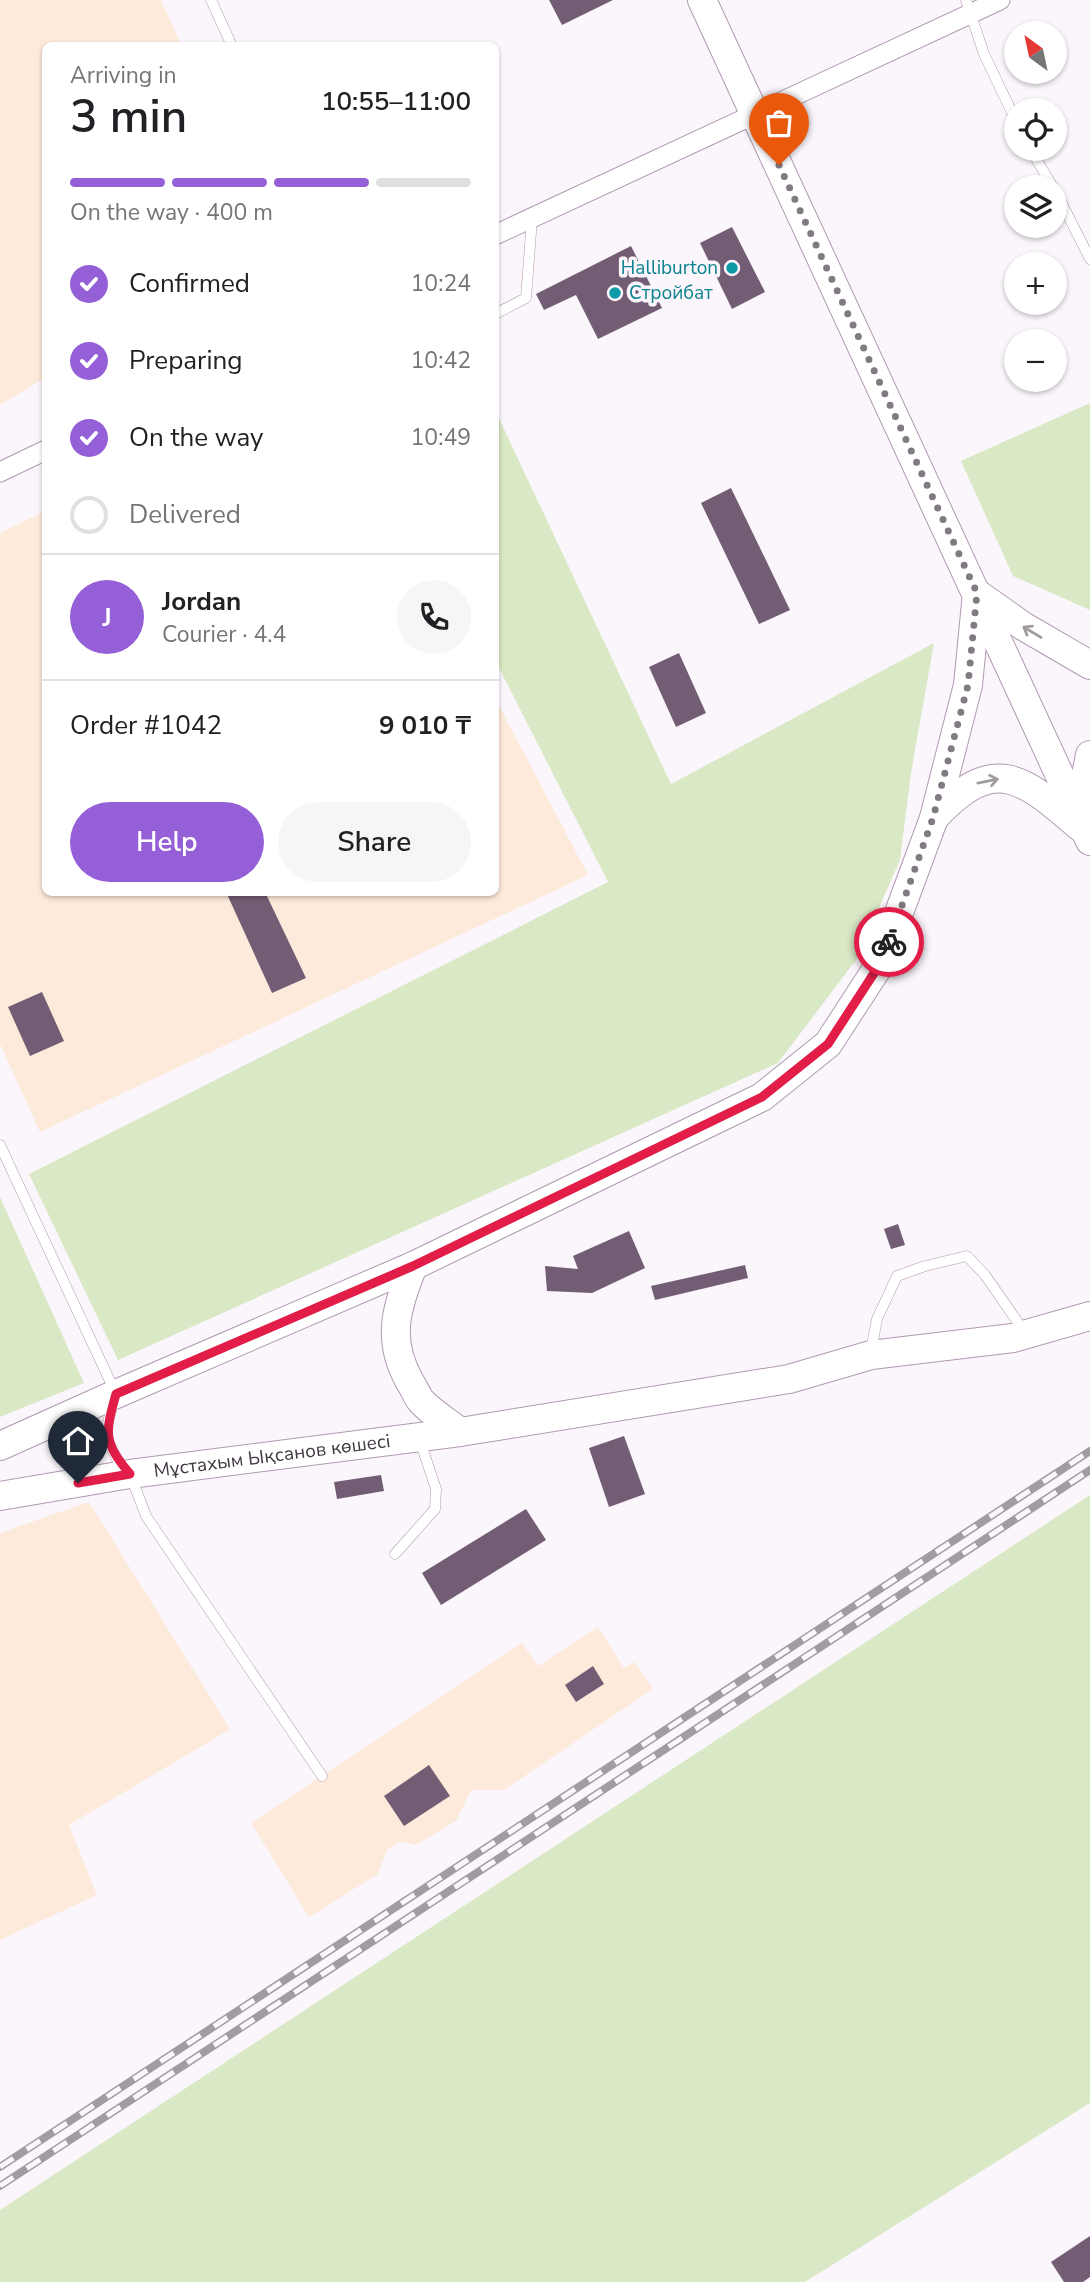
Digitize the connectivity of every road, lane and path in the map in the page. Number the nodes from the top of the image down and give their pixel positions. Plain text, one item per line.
1 (211, 0) edge
2 (702, 0) edge
3 (1000, 0) edge
4 (969, 7) edge
5 (230, 42) edge
6 (1005, 98) edge
7 (755, 114) junction
8 (1067, 215) edge
9 (532, 219) junction
10 (499, 233) edge
11 (1090, 260) edge
12 (499, 312) edge
13 (42, 452) edge
14 (0, 472) edge
15 (977, 593) junction
16 (1090, 666) edge
17 (1090, 755) edge
18 (933, 818) junction
19 (1088, 836) edge
20 (0, 1145) edge
21 (413, 1266) junction
22 (1090, 1316) edge
23 (1026, 1334) junction
24 (871, 1355) junction
25 (116, 1394) junction
26 (460, 1432) junction
27 (419, 1437) junction
28 (0, 1446) edge
29 (130, 1474) junction
30 (0, 1496) edge
31 (395, 1554) dead end
32 (322, 1776) dead end

1 - 5 lane
2 - 7 main road
3 - 4 street
4 - 6 lane
4 - 7 street
7 - 9 street
7 - 15 main road
8 - 11 lane
9 - 10 street
9 - 12 lane
13 - 14 street
16 -> 15 main road
15 - 18 main road
15 - 19 main road
17 - 19 main road
18 -> 19 main road
18 - 21 main road
20 - 25 lane
21 - 25 main road
21 - 26 main road
22 - 23 main road, Мұстахым Ықсанов көшесі
23 - 24 main road, Мұстахым Ықсанов көшесі
23 - 24 lane
24 - 26 main road, Мұстахым Ықсанов көшесі
25 - 28 main road
25 - 29 lane
26 - 27 main road, Мұстахым Ықсанов көшесі
27 - 29 main road, Мұстахым Ықсанов көшесі
27 - 31 lane
29 - 30 main road, Мұстахым Ықсанов көшесі
29 - 32 lane

